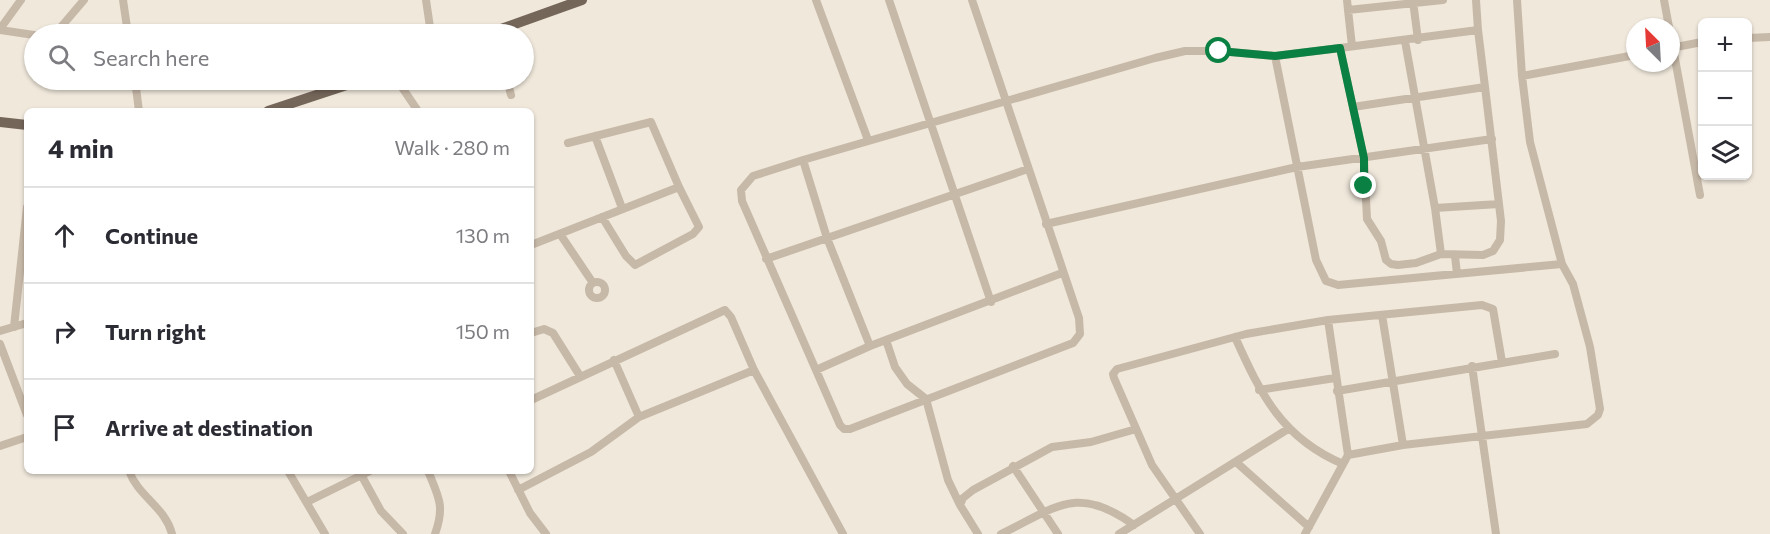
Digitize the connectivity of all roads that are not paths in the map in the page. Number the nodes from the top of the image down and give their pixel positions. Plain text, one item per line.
1 (21, 0) edge
2 (84, 0) edge
3 (123, 0) edge
4 (426, 0) edge
5 (582, 0) edge
6 (816, 0) edge
7 (889, 0) edge
8 (972, 0) edge
9 (1347, 0) edge
10 (1443, 0) edge
11 (1476, 0) edge
12 (1517, 0) edge
13 (1664, 0) edge
14 (1413, 2) edge
15 (1348, 10) junction
16 (3, 18) edge
17 (1667, 18) edge
18 (64, 24) edge
19 (127, 24) edge
20 (430, 24) edge
21 (518, 24) edge
22 (0, 30) edge
23 (1478, 30) junction
24 (24, 34) edge
25 (1752, 38) edge
26 (1770, 38) edge
27 (1418, 40) junction
28 (1405, 41) junction
29 (1698, 43) edge
30 (1352, 46) junction
31 (1680, 46) edge
32 (1340, 48) junction
33 (1275, 56) junction
34 (1626, 57) edge
35 (1677, 72) edge
36 (1522, 76) junction
37 (1485, 87) junction
38 (136, 90) edge
39 (332, 90) edge
40 (404, 90) edge
41 (510, 90) edge
42 (511, 95) dead end
43 (1416, 98) junction
44 (1006, 100) junction
45 (1353, 107) junction
46 (139, 108) edge
47 (277, 108) edge
48 (416, 108) edge
49 (932, 121) junction
50 (0, 122) edge
51 (24, 125) edge
52 (595, 136) junction
53 (1492, 139) junction
54 (868, 140) junction
55 (568, 143) dead end
56 (1424, 148) junction
57 (1364, 158) junction
58 (803, 160) junction
59 (1297, 167) junction
60 (1028, 169) junction
61 (679, 187) junction
62 (1700, 195) dead end
63 (955, 196) junction
64 (1499, 204) junction
65 (622, 208) junction
66 (1436, 208) junction
67 (602, 217) junction
68 (1046, 224) junction
69 (560, 234) junction
70 (24, 235) edge
71 (827, 238) junction
72 (534, 244) edge
73 (1441, 254) junction
74 (1455, 256) junction
75 (766, 259) junction
76 (1562, 264) junction
77 (1062, 273) junction
78 (1457, 274) junction
79 (593, 283) dead end
80 (991, 302) junction
81 (1382, 315) junction
82 (1328, 320) junction
83 (24, 324) edge
84 (14, 327) junction
85 (0, 331) edge
86 (534, 332) edge
87 (1234, 338) junction
88 (886, 340) junction
89 (0, 344) edge
90 (870, 346) junction
91 (1555, 354) dead end
92 (614, 360) junction
93 (1502, 362) junction
94 (1472, 366) junction
95 (754, 370) junction
96 (816, 370) junction
97 (580, 376) junction
98 (1335, 378) junction
99 (1392, 382) junction
100 (1259, 390) junction
101 (1337, 391) junction
102 (534, 399) edge
103 (927, 399) junction
104 (24, 407) edge
105 (639, 417) junction
106 (1136, 429) junction
107 (1288, 429) junction
108 (1480, 436) junction
109 (24, 438) edge
110 (1403, 445) junction
111 (0, 446) edge
112 (1348, 455) junction
113 (1236, 462) junction
114 (1343, 464) junction
115 (1013, 466) junction
116 (130, 474) edge
117 (290, 474) edge
118 (358, 474) edge
119 (361, 474) edge
120 (429, 474) edge
121 (510, 474) edge
122 (518, 490) junction
123 (1174, 500) junction
124 (307, 502) junction
125 (960, 505) junction
126 (1044, 513) junction
127 (1134, 525) junction
128 (1307, 531) edge
129 (172, 534) edge
130 (325, 534) edge
131 (403, 534) edge
132 (435, 534) edge
133 (546, 534) edge
134 (843, 534) edge
135 (978, 534) edge
136 (1001, 534) edge
137 (1058, 534) edge
138 (1119, 534) edge
139 (1200, 534) edge
140 (1496, 534) edge

1 - 16 street
2 - 18 street
3 - 19 street
4 - 20 street
5 - 21 main road
6 - 54 street
7 - 49 street
8 - 44 street
9 - 15 street
10 - 14 street
11 - 23 street
12 - 36 street
13 - 17 street
14 - 15 street
14 - 27 street
15 - 30 street
16 - 22 street
22 - 24 street
23 - 27 street
23 - 37 street
25 - 26 street
27 - 28 street
28 - 30 street
28 - 43 street
29 - 31 street
30 - 32 street
32 - 33 street
32 - 45 street
33 - 44 street
33 - 59 street
34 - 36 street
35 - 62 street
36 - 76 street
37 - 43 street
37 - 53 street
38 - 46 street
39 - 47 main road
40 - 48 street
41 - 42 street
43 - 45 street
43 - 56 street
44 - 49 street
44 - 60 street
45 - 57 street
49 - 54 street
49 - 63 street
50 - 51 main road
52 - 55 street
52 - 61 street
52 - 65 street
53 - 56 street
53 - 64 street
54 - 58 street
56 - 57 street
56 - 66 street
57 - 59 street
57 - 73 street
58 - 71 street
58 - 75 street
59 - 68 street
59 - 78 street
60 - 63 street
60 - 68 street
61 - 65 street
61 - 67 street
63 - 71 street
63 - 80 street
64 - 66 street
64 - 74 street
65 - 67 street
66 - 73 street
67 - 69 street
68 - 77 street
69 - 72 street
69 - 79 street
70 - 84 street
71 - 75 street
71 - 90 street
73 - 74 street
74 - 78 street
75 - 96 street
76 - 78 street
76 - 108 street
77 - 80 street
77 - 103 street
80 - 88 street
81 - 82 street
81 - 93 street
81 - 99 street
82 - 87 street
82 - 98 street
83 - 84 street
84 - 85 street
86 - 97 street
87 - 100 street
87 - 106 street
88 - 90 street
88 - 103 street
89 - 104 street
90 - 96 street
91 - 93 street
92 - 95 street
92 - 97 street
92 - 105 street
93 - 94 street
94 - 99 street
94 - 108 street
95 - 105 street
95 - 134 street
96 - 103 street
97 - 102 street
98 - 100 street
98 - 101 street
99 - 101 street
99 - 110 street
100 - 107 street
101 - 112 street
103 - 125 street
105 - 122 street
106 - 115 street
106 - 123 street
107 - 113 street
107 - 114 street
108 - 110 street
108 - 140 street
109 - 111 street
110 - 112 street
112 - 114 street
113 - 123 street
113 - 128 street
114 - 128 street
115 - 125 street
115 - 126 street
116 - 129 street
117 - 124 street
118 - 124 street
119 - 131 street
120 - 132 street
121 - 122 street
122 - 133 street
123 - 127 street
123 - 139 street
124 - 130 street
125 - 135 street
126 - 127 street
126 - 136 street
126 - 137 street
127 - 138 street

